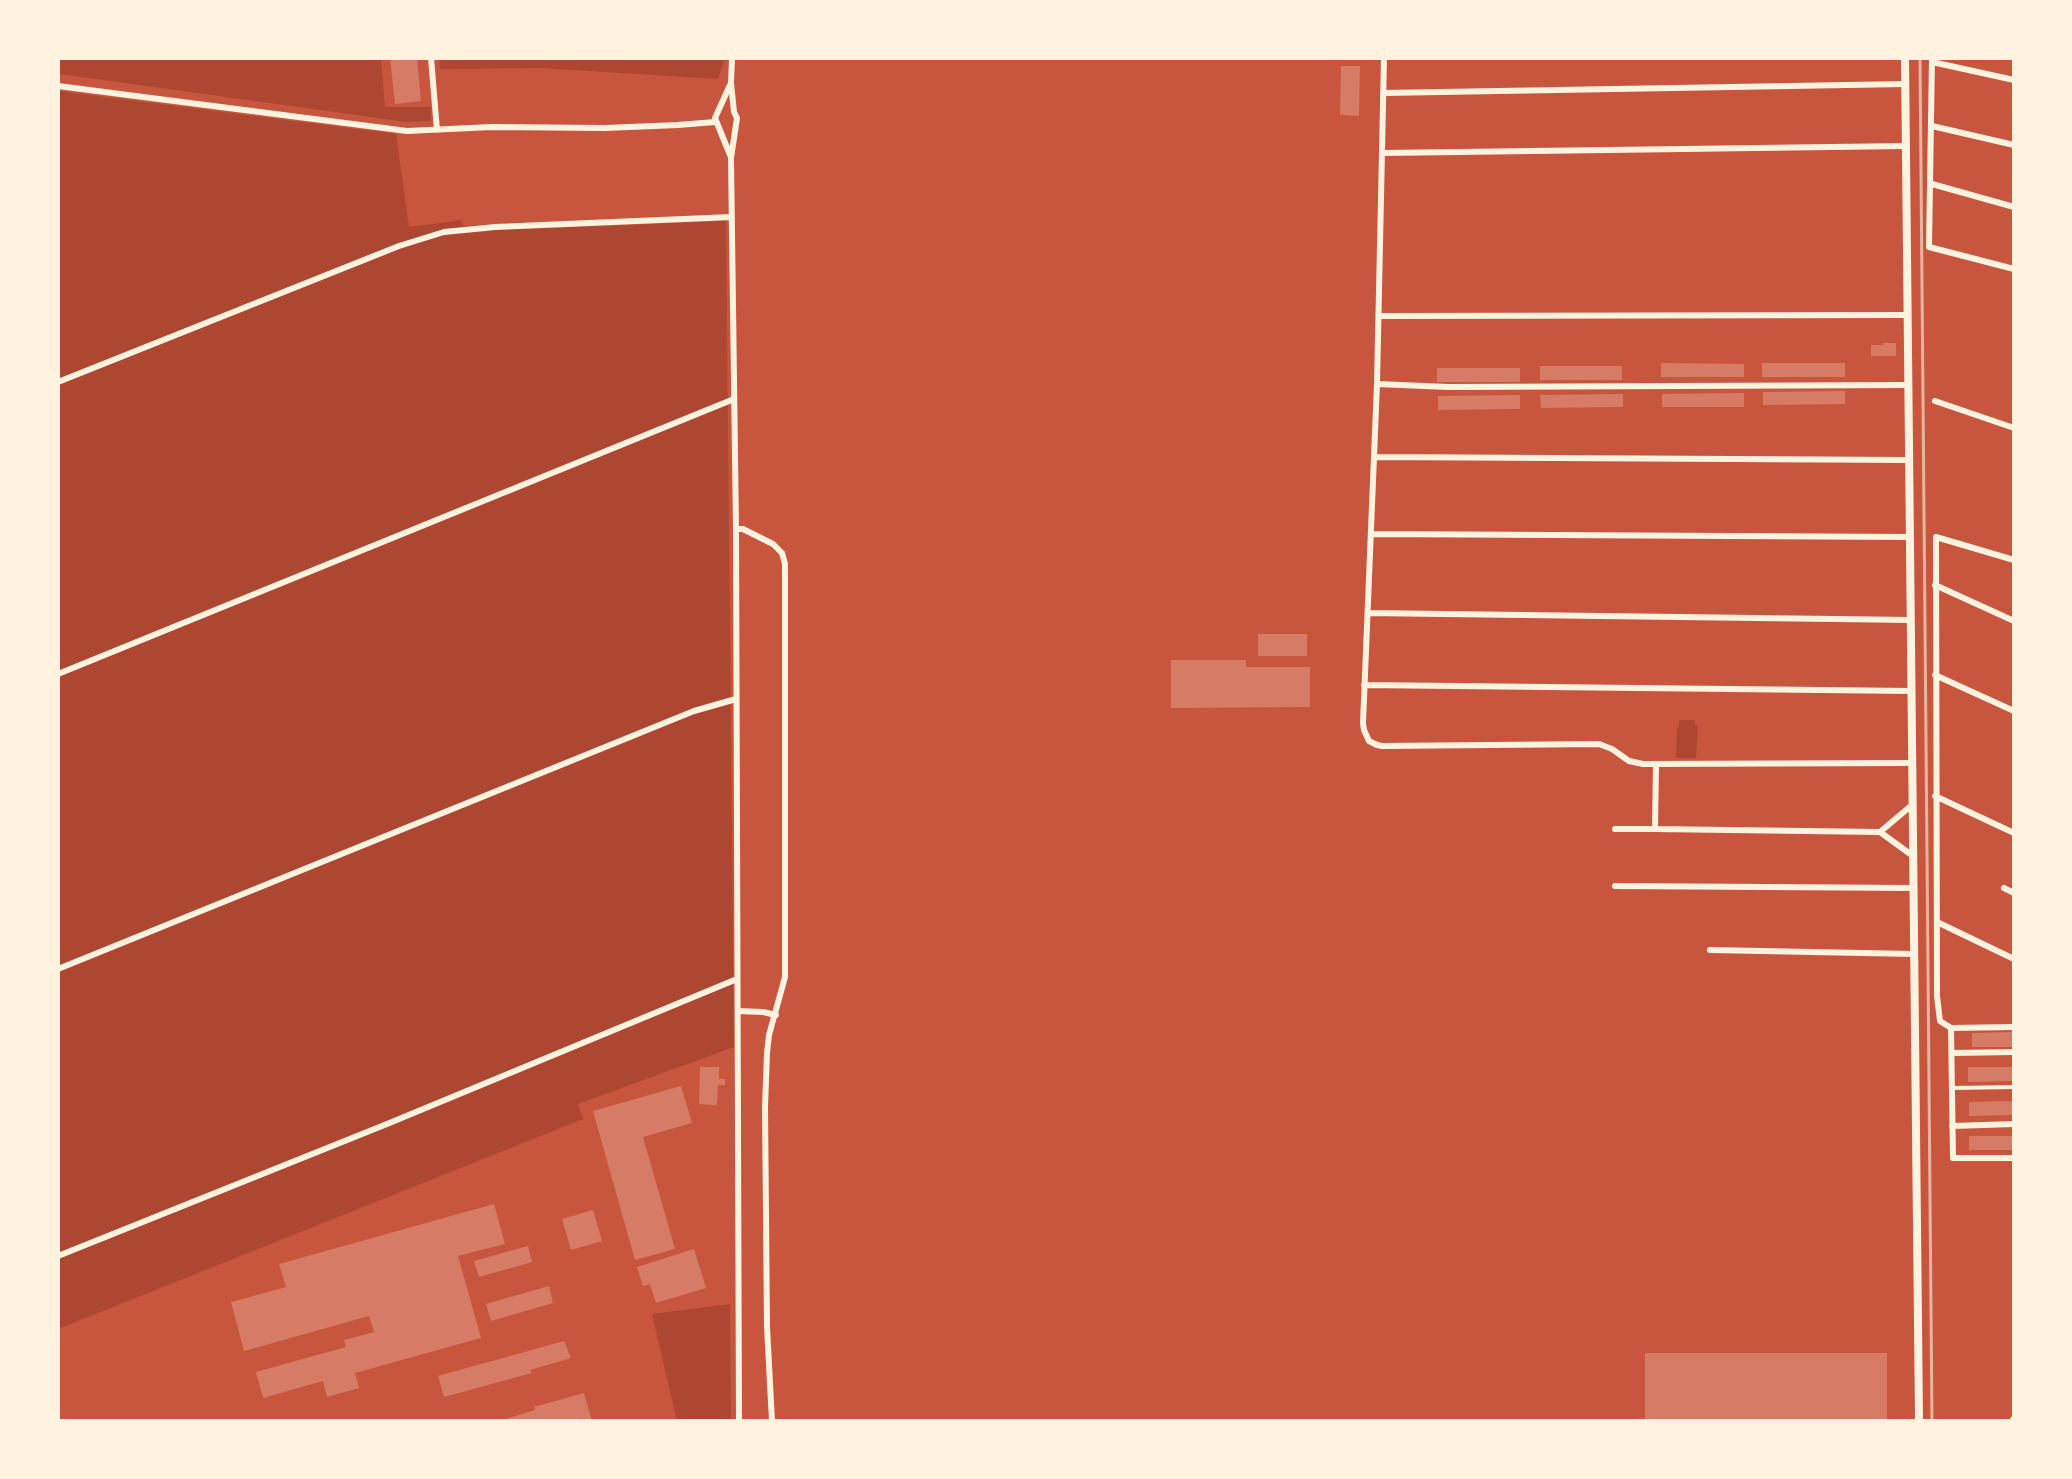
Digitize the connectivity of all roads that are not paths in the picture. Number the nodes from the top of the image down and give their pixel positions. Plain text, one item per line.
1 (431, 58) edge
2 (732, 58) edge
3 (1384, 58) edge
4 (1905, 58) edge
5 (1932, 60) edge
6 (2014, 80) edge
7 (731, 83) junction
8 (1905, 84) junction
9 (58, 86) edge
10 (70, 88) junction
11 (58, 93) edge
12 (1383, 93) junction
13 (720, 110) junction
14 (734, 112) junction
15 (715, 122) junction
16 (1932, 126) junction
17 (734, 127) junction
18 (721, 129) junction
19 (437, 130) junction
20 (2014, 145) edge
21 (1906, 146) junction
22 (1383, 153) junction
23 (731, 158) junction
24 (1932, 184) junction
25 (2014, 207) edge
26 (731, 217) junction
27 (2014, 269) edge
28 (1908, 315) junction
29 (1379, 316) junction
30 (58, 382) edge
31 (1377, 384) junction
32 (1908, 385) junction
33 (734, 399) junction
34 (1935, 401) dead end
35 (2014, 428) edge
36 (1375, 457) junction
37 (1909, 460) junction
38 (736, 529) junction
39 (1372, 534) junction
40 (1910, 537) junction
41 (2014, 560) edge
42 (1935, 585) junction
43 (1368, 613) junction
44 (1911, 620) junction
45 (2014, 621) edge
46 (58, 674) edge
47 (1935, 675) junction
48 (1364, 685) junction
49 (1911, 691) junction
50 (736, 699) junction
51 (2014, 711) edge
52 (1912, 763) junction
53 (1656, 764) junction
54 (1935, 796) junction
55 (1912, 805) junction
56 (1615, 829) dead end
57 (1655, 829) junction
58 (1880, 832) junction
59 (2014, 833) edge
60 (1913, 856) junction
61 (1615, 886) dead end
62 (1913, 888) junction
63 (2004, 888) dead end
64 (2014, 893) edge
65 (1937, 922) junction
66 (1710, 950) dead end
67 (1914, 954) junction
68 (2014, 959) edge
69 (58, 969) edge
70 (737, 979) junction
71 (738, 1011) junction
72 (776, 1015) junction
73 (2014, 1027) edge
74 (1951, 1028) junction
75 (2014, 1052) edge
76 (1952, 1053) junction
77 (2014, 1087) edge
78 (1952, 1088) junction
79 (2014, 1124) edge
80 (1952, 1126) junction
81 (2014, 1158) edge
82 (58, 1256) edge
83 (739, 1421) edge
84 (772, 1421) edge
85 (1919, 1421) edge

1 - 19 street
2 - 7 street
3 - 12 street
4 - 8 main road
5 - 6 street
5 - 16 street
7 - 13 street
7 - 14 street
8 - 12 street
8 - 21 main road
9 - 10 street
10 - 11 street
10 - 19 street
12 - 22 street
13 - 14 street
13 - 15 street
14 - 17 street
15 - 18 street
15 - 19 street
16 - 20 street
16 - 24 street
17 - 18 street
17 - 23 street
18 - 23 street
21 - 22 street
21 - 28 main road
22 - 29 street
23 - 26 street
24 - 25 street
24 - 27 street
26 - 30 street
26 - 33 street
28 - 29 street
28 - 32 main road
29 - 31 street
31 - 32 street
31 - 36 street
32 - 37 main road
33 - 38 street
33 - 46 street
34 - 35 street
36 - 37 street
36 - 39 street
37 - 40 main road
38 - 50 street
38 - 72 street
39 - 40 street
39 - 43 street
40 - 44 main road
41 - 42 street
42 - 45 street
42 - 47 street
43 - 44 street
43 - 48 street
44 - 49 main road
47 - 51 street
47 - 54 street
48 - 49 street
48 - 53 street
49 - 52 main road
50 - 69 street
50 - 70 street
52 - 53 street
52 - 55 main road
53 - 57 street
54 - 59 street
54 - 65 street
55 - 58 street
55 - 60 main road
56 - 57 street
57 - 58 street
58 - 60 street
60 - 62 main road
61 - 62 street
62 - 67 main road
63 - 64 street
65 - 68 street
65 - 74 street
66 - 67 street
67 - 85 main road
70 - 71 street
70 - 82 street
71 - 72 street
71 - 83 street
72 - 84 street
73 - 74 street
74 - 76 street
75 - 76 street
76 - 78 street
77 - 78 street
78 - 80 street
79 - 80 street
80 - 81 street

